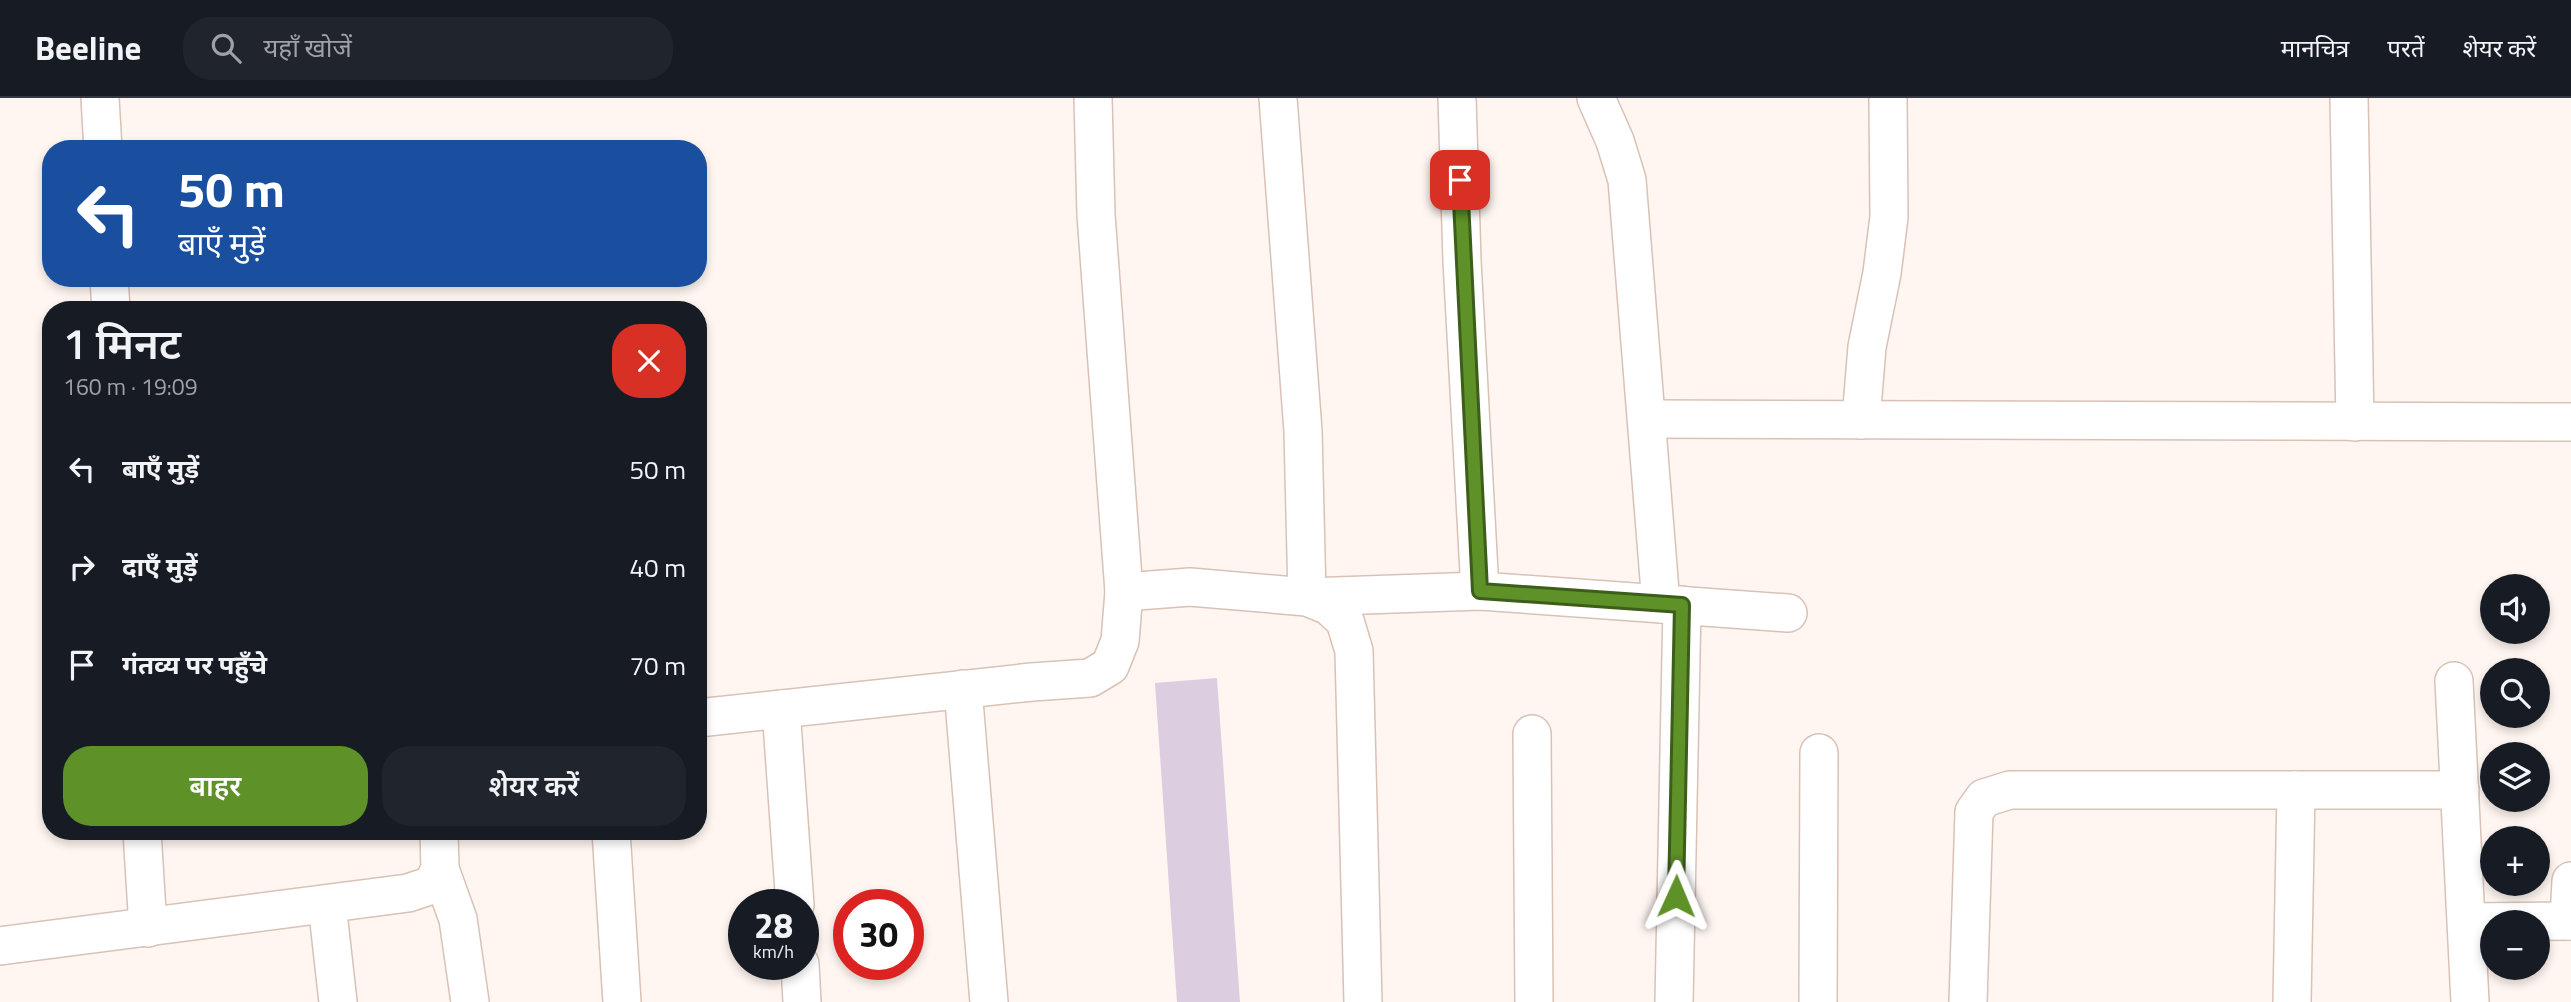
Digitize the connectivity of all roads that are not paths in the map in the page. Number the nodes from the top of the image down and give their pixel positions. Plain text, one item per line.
1 (100, 98) edge
2 (1093, 98) edge
3 (1278, 98) edge
4 (1457, 98) edge
5 (1596, 98) edge
6 (1888, 98) edge
7 (2349, 98) edge
8 (102, 140) edge
9 (1647, 419) junction
10 (1861, 420) junction
11 (2355, 422) junction
12 (2571, 422) edge
13 (1480, 591) junction
14 (1124, 592) junction
15 (1307, 597) junction
16 (1672, 605) junction
17 (1788, 612) dead end
18 (2454, 681) dead end
19 (964, 689) junction
20 (781, 709) junction
21 (707, 717) edge
22 (1532, 734) dead end
23 (1819, 753) dead end
24 (2296, 790) junction
25 (2460, 790) junction
26 (143, 840) edge
27 (439, 840) edge
28 (612, 840) edge
29 (440, 869) junction
30 (2571, 881) edge
31 (794, 889) edge
32 (327, 904) junction
33 (2570, 921) edge
34 (2467, 922) junction
35 (148, 928) junction
36 (0, 946) edge
37 (801, 980) edge
38 (338, 1002) edge
39 (470, 1002) edge
40 (622, 1002) edge
41 (802, 1002) edge
42 (989, 1002) edge
43 (1363, 1002) edge
44 (1534, 1002) edge
45 (1674, 1002) edge
46 (1818, 1002) edge
47 (1968, 1002) edge
48 (2292, 1002) edge
49 (2470, 1002) edge

1 - 8 street
2 - 14 street
3 - 15 street
4 - 13 street
5 - 9 street
6 - 10 street
7 - 11 street
9 - 10 street
9 - 16 street
10 - 11 street
11 - 12 street
13 - 15 street
13 - 16 street
14 - 15 street
14 - 19 street
15 - 43 street
16 - 17 street
16 - 45 street
18 - 25 street
19 - 20 street
19 - 42 street
20 - 21 street
20 - 31 street
22 - 44 street
23 - 46 street
24 - 25 street
24 - 47 street
24 - 48 street
25 - 34 street
26 - 35 street
27 - 29 street
28 - 40 street
29 - 32 street
29 - 39 street
30 - 33 street
32 - 35 street
32 - 38 street
33 - 34 street
34 - 49 street
35 - 36 street
37 - 41 street

